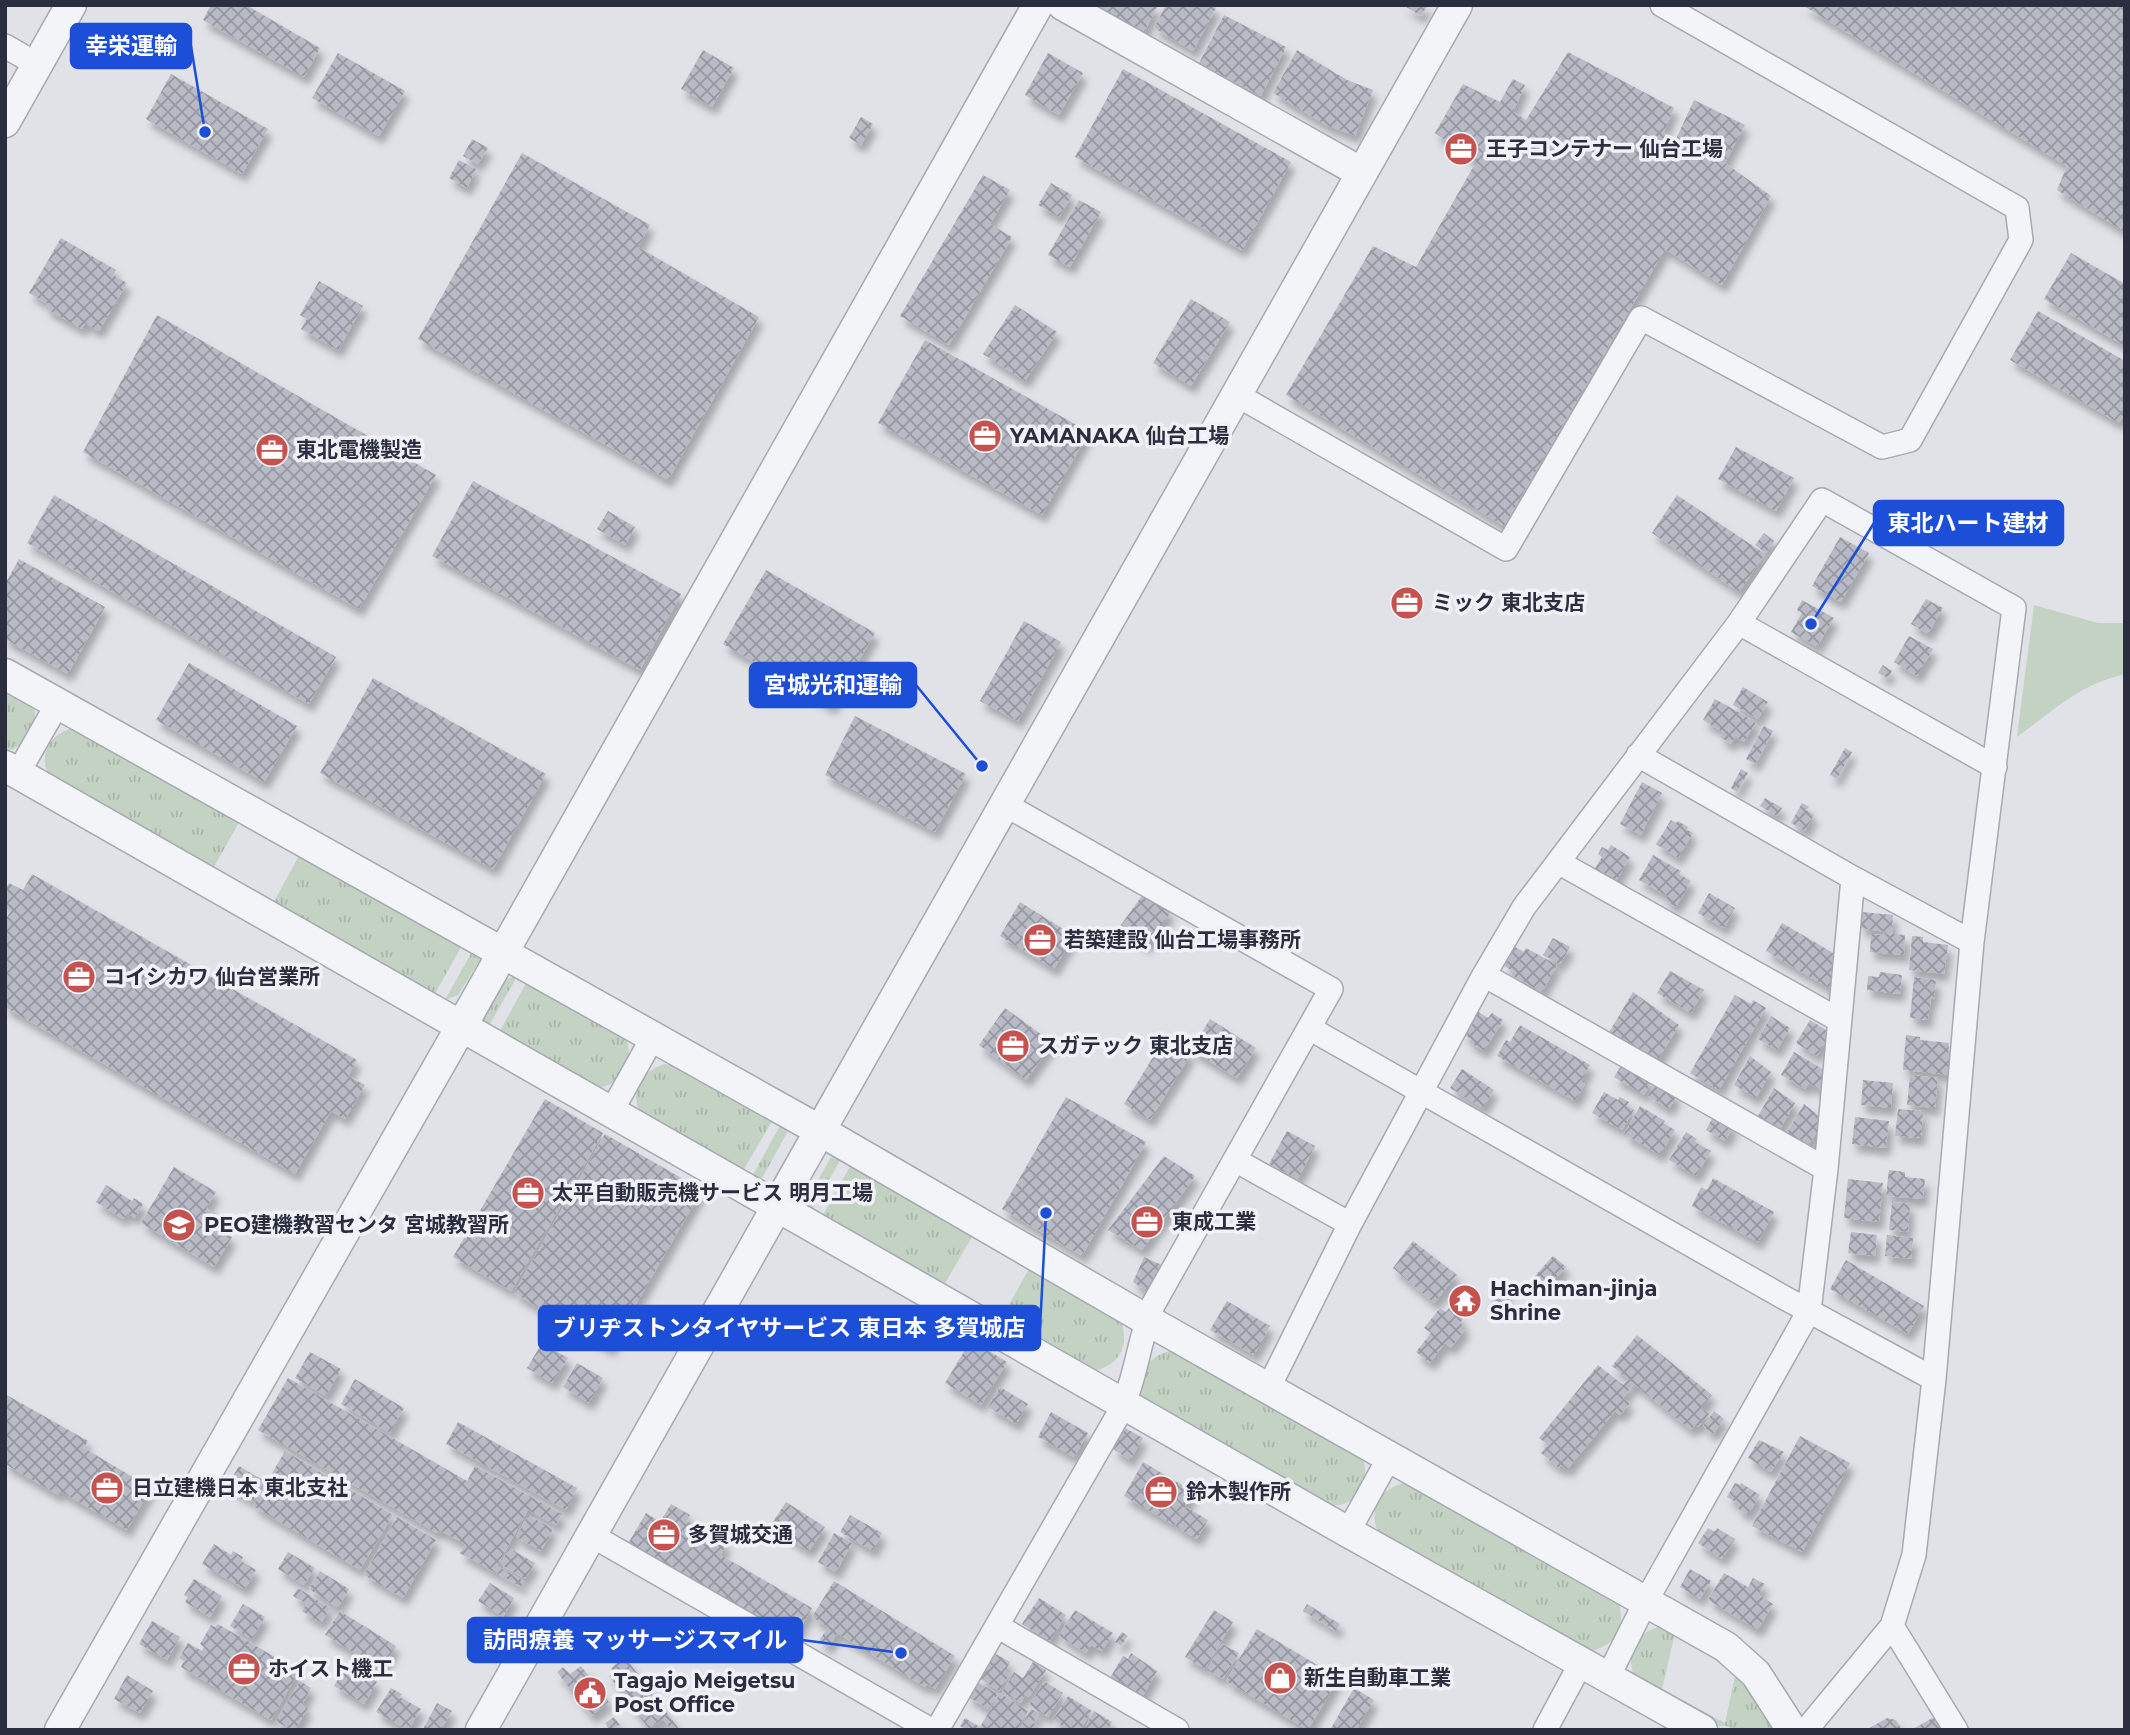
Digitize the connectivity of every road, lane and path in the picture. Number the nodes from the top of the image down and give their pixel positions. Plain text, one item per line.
1 (71, 5) edge
2 (1038, 5) edge
3 (1063, 5) edge
4 (1457, 5) edge
5 (1662, 5) edge
6 (5, 46) edge
7 (38, 65) junction
8 (5, 122) edge
9 (1362, 173) junction
10 (1237, 395) junction
11 (1739, 623) junction
12 (5, 674) edge
13 (58, 703) junction
14 (1638, 755) junction
15 (1995, 767) junction
16 (12, 769) edge
17 (1004, 804) junction
18 (1558, 862) junction
19 (1853, 878) junction
20 (1972, 943) junction
21 (503, 953) junction
22 (1484, 975) junction
23 (1839, 1020) junction
24 (461, 1027) junction
25 (1309, 1028) junction
26 (653, 1037) junction
27 (1421, 1090) junction
28 (611, 1112) junction
29 (819, 1130) junction
30 (1236, 1160) junction
31 (1826, 1169) junction
32 (776, 1205) junction
33 (1350, 1224) junction
34 (1809, 1311) junction
35 (1147, 1320) junction
36 (1934, 1379) junction
37 (1269, 1387) junction
38 (1124, 1404) junction
39 (1390, 1456) junction
40 (1348, 1532) junction
41 (591, 1535) junction
42 (1646, 1601) junction
43 (997, 1626) junction
44 (1892, 1626) junction
45 (1581, 1663) junction
46 (1608, 1677) junction
47 (60, 1730) edge
48 (481, 1730) edge
49 (931, 1730) edge
50 (937, 1730) edge
51 (1177, 1730) edge
52 (1545, 1730) edge
53 (1702, 1730) edge
54 (1792, 1730) edge
55 (1806, 1730) edge
56 (1956, 1730) edge

1 - 7 street
2 - 21 street
3 - 9 street
4 - 9 street
5 - 10 street
6 - 7 street
7 - 8 street
9 - 10 street
10 - 17 street
11 - 14 street
11 - 15 street
11 - 15 street
12 - 13 street
13 - 16 street
13 - 21 street
14 - 18 street
14 - 19 street
15 - 20 street
16 - 24 street
17 - 25 street
17 - 29 street
18 - 22 street
18 - 23 street
19 - 20 street
19 - 23 street
20 - 36 street
21 - 24 street
21 - 26 street
22 - 27 street
22 - 31 street
23 - 31 street
24 - 28 street
24 - 47 street
25 - 27 street
25 - 30 street
26 - 28 street
26 - 29 street
27 - 33 street
27 - 34 street
28 - 32 street
29 - 32 street
29 - 35 street
30 - 33 street
30 - 35 street
31 - 34 street
32 - 38 street
32 - 41 street
33 - 37 street
34 - 36 street
34 - 42 street
35 - 37 street
35 - 38 street
36 - 44 street
37 - 39 street
38 - 40 street
38 - 43 street
39 - 40 street
39 - 42 street
40 - 45 street
41 - 48 street
41 - 49 street
42 - 46 street
42 - 54 street
43 - 50 street
43 - 51 street
44 - 55 street
44 - 56 street
45 - 46 street
45 - 52 street
46 - 53 street

